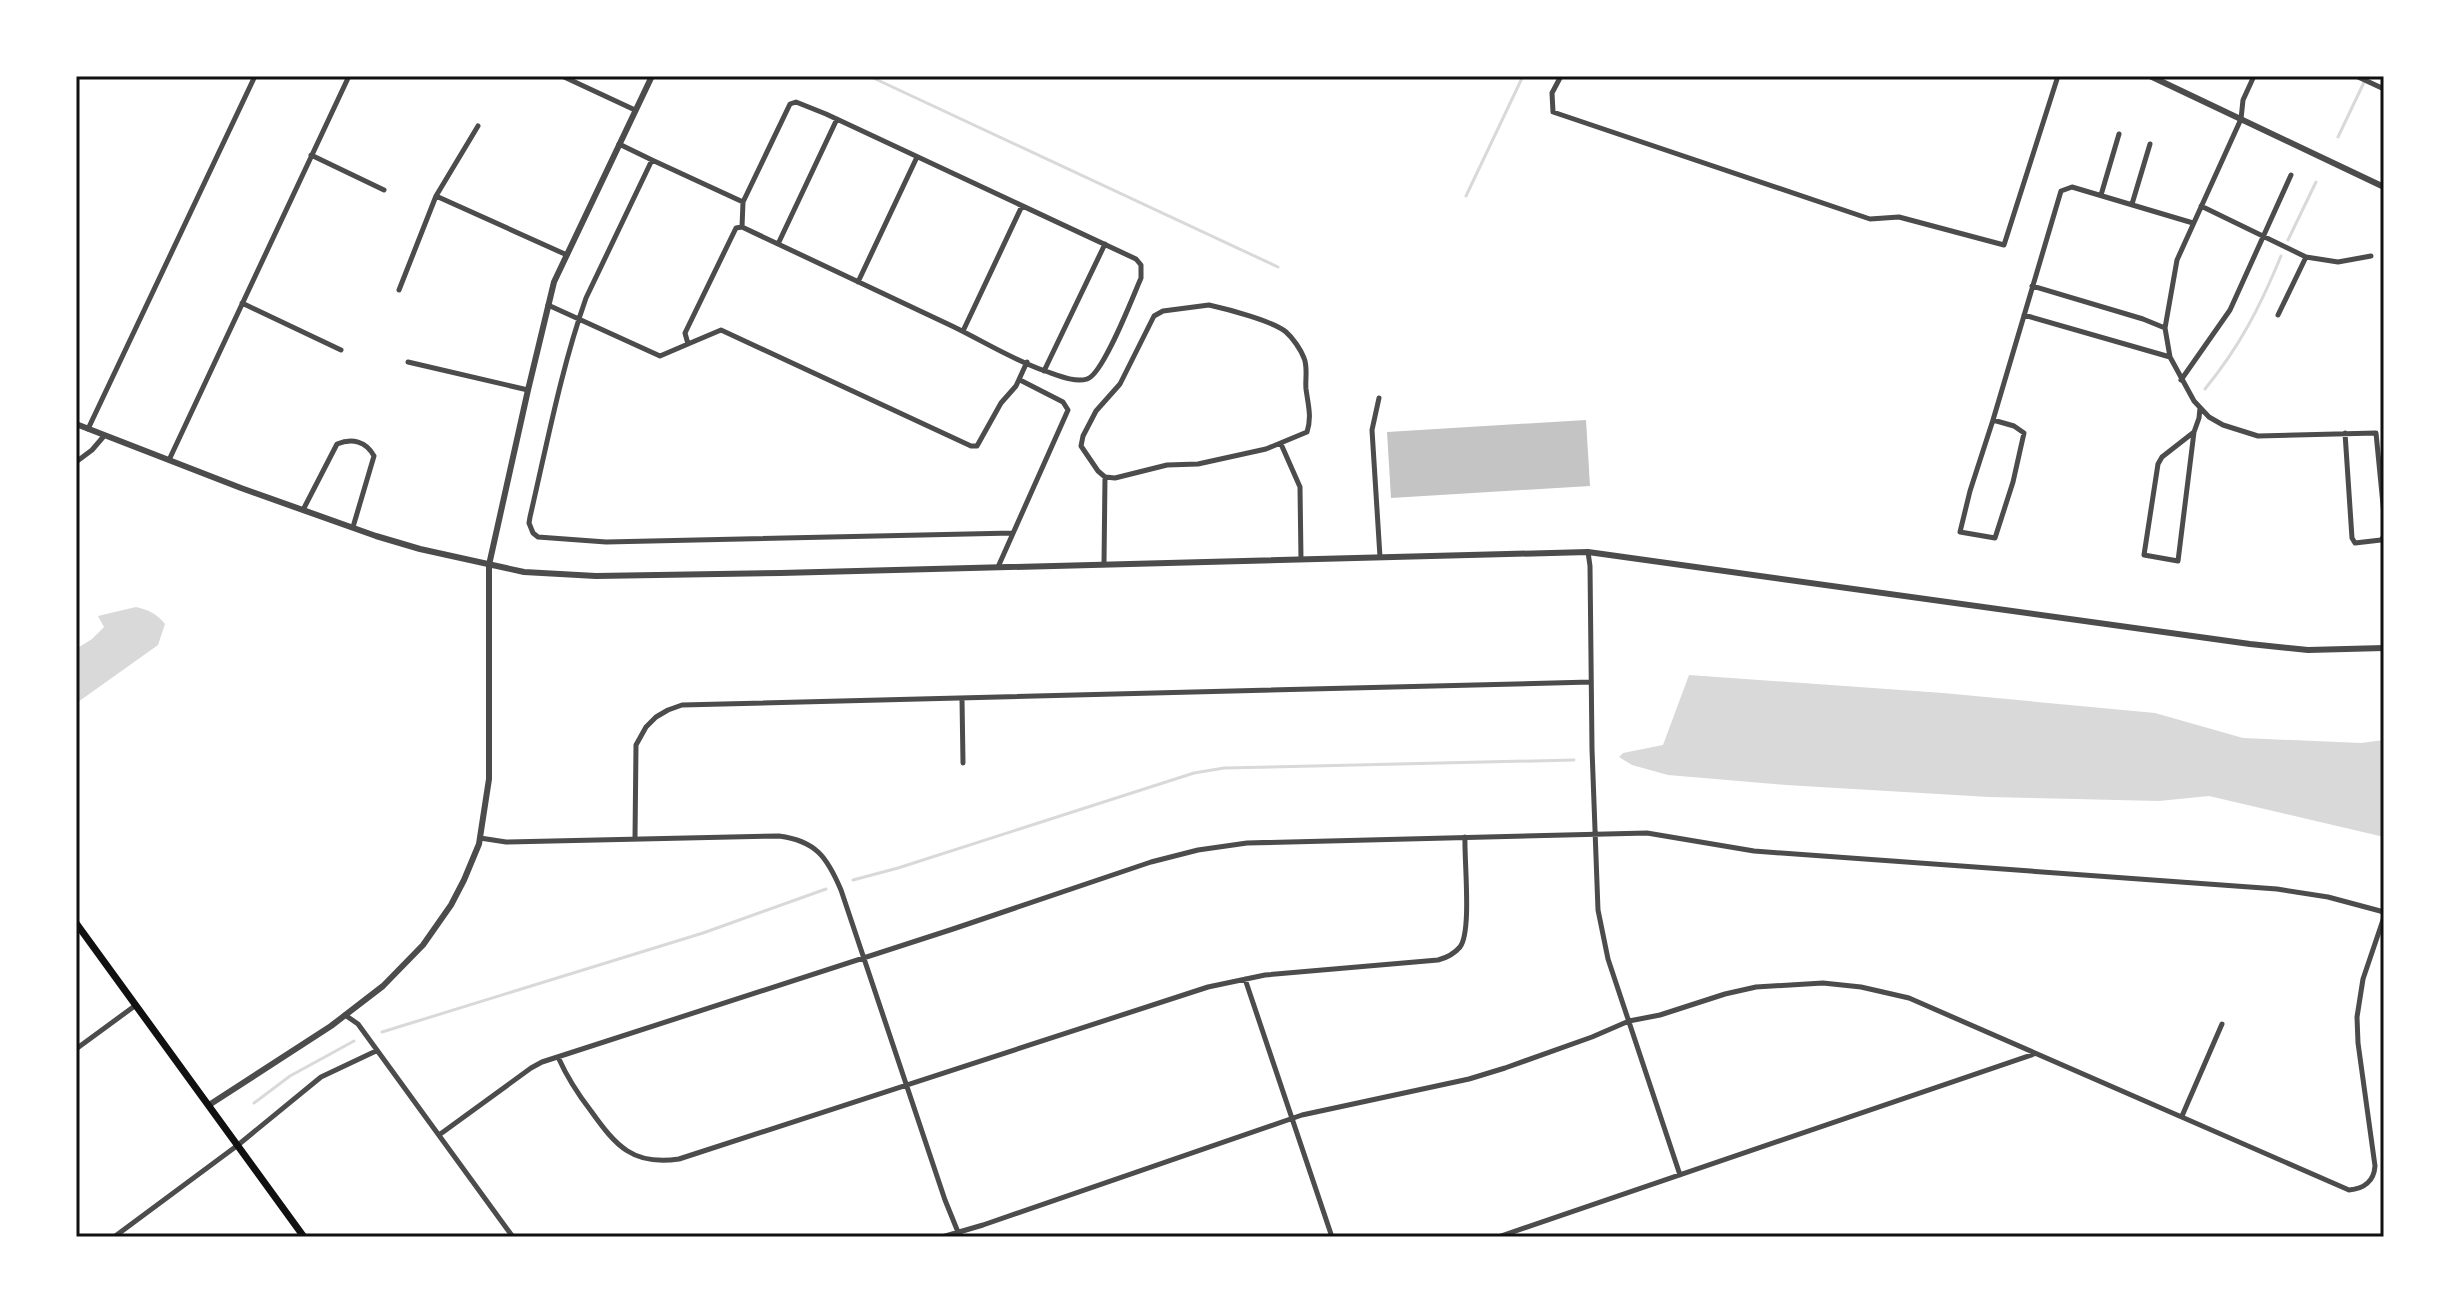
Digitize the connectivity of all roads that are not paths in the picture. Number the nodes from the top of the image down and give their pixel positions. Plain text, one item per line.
1 (255, 76) edge
2 (349, 76) edge
3 (562, 76) edge
4 (652, 76) edge
5 (1561, 76) edge
6 (2058, 76) edge
7 (2150, 76) edge
8 (2254, 76) edge
9 (2356, 76) edge
10 (2384, 89) edge
11 (635, 110) junction
12 (837, 119) junction
13 (2241, 119) junction
14 (478, 126) dead end
15 (2119, 134) dead end
16 (619, 144) junction
17 (2150, 144) dead end
18 (311, 155) junction
19 (917, 157) junction
20 (652, 160) junction
21 (2291, 175) dead end
22 (2384, 187) edge
23 (384, 190) dead end
24 (2101, 195) junction
25 (436, 196) junction
26 (743, 202) junction
27 (2132, 204) junction
28 (2201, 205) junction
29 (1022, 206) junction
30 (2193, 223) junction
31 (742, 227) junction
32 (2264, 236) junction
33 (778, 244) junction
34 (1105, 244) junction
35 (567, 255) junction
36 (2371, 256) dead end
37 (2306, 257) junction
38 (858, 282) junction
39 (2032, 286) junction
40 (399, 290) dead end
41 (242, 303) junction
42 (548, 305) junction
43 (2024, 315) junction
44 (2278, 315) dead end
45 (579, 319) junction
46 (2165, 328) junction
47 (963, 331) junction
48 (688, 344) junction
49 (341, 350) dead end
50 (2170, 357) junction
51 (408, 362) dead end
52 (1027, 362) junction
53 (1044, 371) junction
54 (1020, 380) junction
55 (2181, 380) junction
56 (528, 390) junction
57 (1379, 398) dead end
58 (2200, 408) junction
59 (1993, 420) junction
60 (76, 424) edge
61 (88, 429) junction
62 (2194, 432) junction
63 (2345, 433) junction
64 (104, 436) junction
65 (1281, 444) junction
66 (169, 460) junction
67 (76, 462) edge
68 (1105, 477) junction
69 (303, 510) junction
70 (2384, 515) edge
71 (353, 527) junction
72 (1013, 533) junction
73 (2384, 536) edge
74 (1588, 552) junction
75 (1380, 557) junction
76 (1301, 559) junction
77 (1104, 564) junction
78 (489, 565) junction
79 (998, 567) junction
80 (2384, 648) edge
81 (1591, 682) junction
82 (962, 699) junction
83 (963, 763) dead end
84 (1595, 833) junction
85 (1465, 837) junction
86 (480, 838) junction
87 (635, 839) junction
88 (2384, 915) edge
89 (76, 923) edge
90 (864, 958) junction
91 (1245, 979) junction
92 (136, 1005) junction
93 (345, 1015) junction
94 (1629, 1021) junction
95 (2222, 1024) dead end
96 (76, 1049) edge
97 (376, 1051) junction
98 (2036, 1053) junction
99 (558, 1057) junction
100 (907, 1086) junction
101 (209, 1105) junction
102 (2182, 1116) junction
103 (1292, 1118) junction
104 (439, 1135) junction
105 (238, 1145) junction
106 (1680, 1175) junction
107 (959, 1235) edge
108 (114, 1237) edge
109 (304, 1237) edge
110 (513, 1237) edge
111 (942, 1237) edge
112 (1332, 1237) edge
113 (1498, 1237) edge

1 - 61 street
2 - 18 street
3 - 11 street
4 - 11 street
5 - 6 street
7 - 13 street
8 - 13 street
9 - 10 street
11 - 16 street
12 - 19 street
12 - 26 street
12 - 33 street
13 - 22 street
13 - 28 street
14 - 25 street
15 - 24 street
16 - 20 street
16 - 35 street
17 - 27 street
18 - 23 street
18 - 41 street
19 - 29 street
19 - 38 street
20 - 26 street
20 - 45 street
21 - 32 street
24 - 27 street
24 - 39 street
25 - 35 street
25 - 40 street
26 - 31 street
27 - 30 street
28 - 30 street
28 - 32 street
29 - 34 street
29 - 47 street
30 - 46 street
31 - 33 street
31 - 48 street
32 - 37 street
32 - 55 street
33 - 38 street
34 - 53 street
34 - 53 street
35 - 42 street
36 - 37 street
37 - 44 street
38 - 47 street
39 - 43 street
39 - 46 street
41 - 49 street
41 - 66 street
42 - 45 street
42 - 56 street
43 - 50 street
43 - 59 street
45 - 48 street
45 - 72 street
46 - 50 street
47 - 52 street
48 - 54 street
50 - 55 street
51 - 56 street
52 - 53 street
52 - 54 street
54 - 72 street
55 - 58 street
56 - 78 street
57 - 75 street
58 - 62 street
58 - 63 street
59 - 59 street
60 - 61 street
61 - 64 street
62 - 62 street
63 - 70 street
63 - 73 street
64 - 66 street
64 - 67 street
65 - 68 street
65 - 68 street
65 - 76 street
66 - 69 street
68 - 77 street
69 - 71 street
69 - 71 street
71 - 78 street
72 - 79 street
74 - 75 street
74 - 80 street
74 - 81 street
75 - 76 street
76 - 77 street
77 - 79 street
78 - 79 street
78 - 86 street
81 - 82 street
81 - 84 street
82 - 83 street
82 - 87 street
84 - 85 street
84 - 88 street
84 - 94 street
85 - 90 street
85 - 91 street
86 - 87 street
86 - 93 street
87 - 90 street
88 - 102 street
89 - 92 main road
90 - 99 street
90 - 100 street
91 - 100 street
91 - 103 street
92 - 96 street
92 - 101 main road
93 - 97 street
93 - 101 street
94 - 98 street
94 - 103 street
94 - 106 street
95 - 102 street
97 - 104 street
97 - 105 street
98 - 102 street
98 - 106 street
99 - 100 street
99 - 104 street
100 - 107 street
101 - 105 main road
103 - 107 street
103 - 112 street
104 - 110 street
105 - 108 street
105 - 109 main road
106 - 113 street
107 - 111 street

